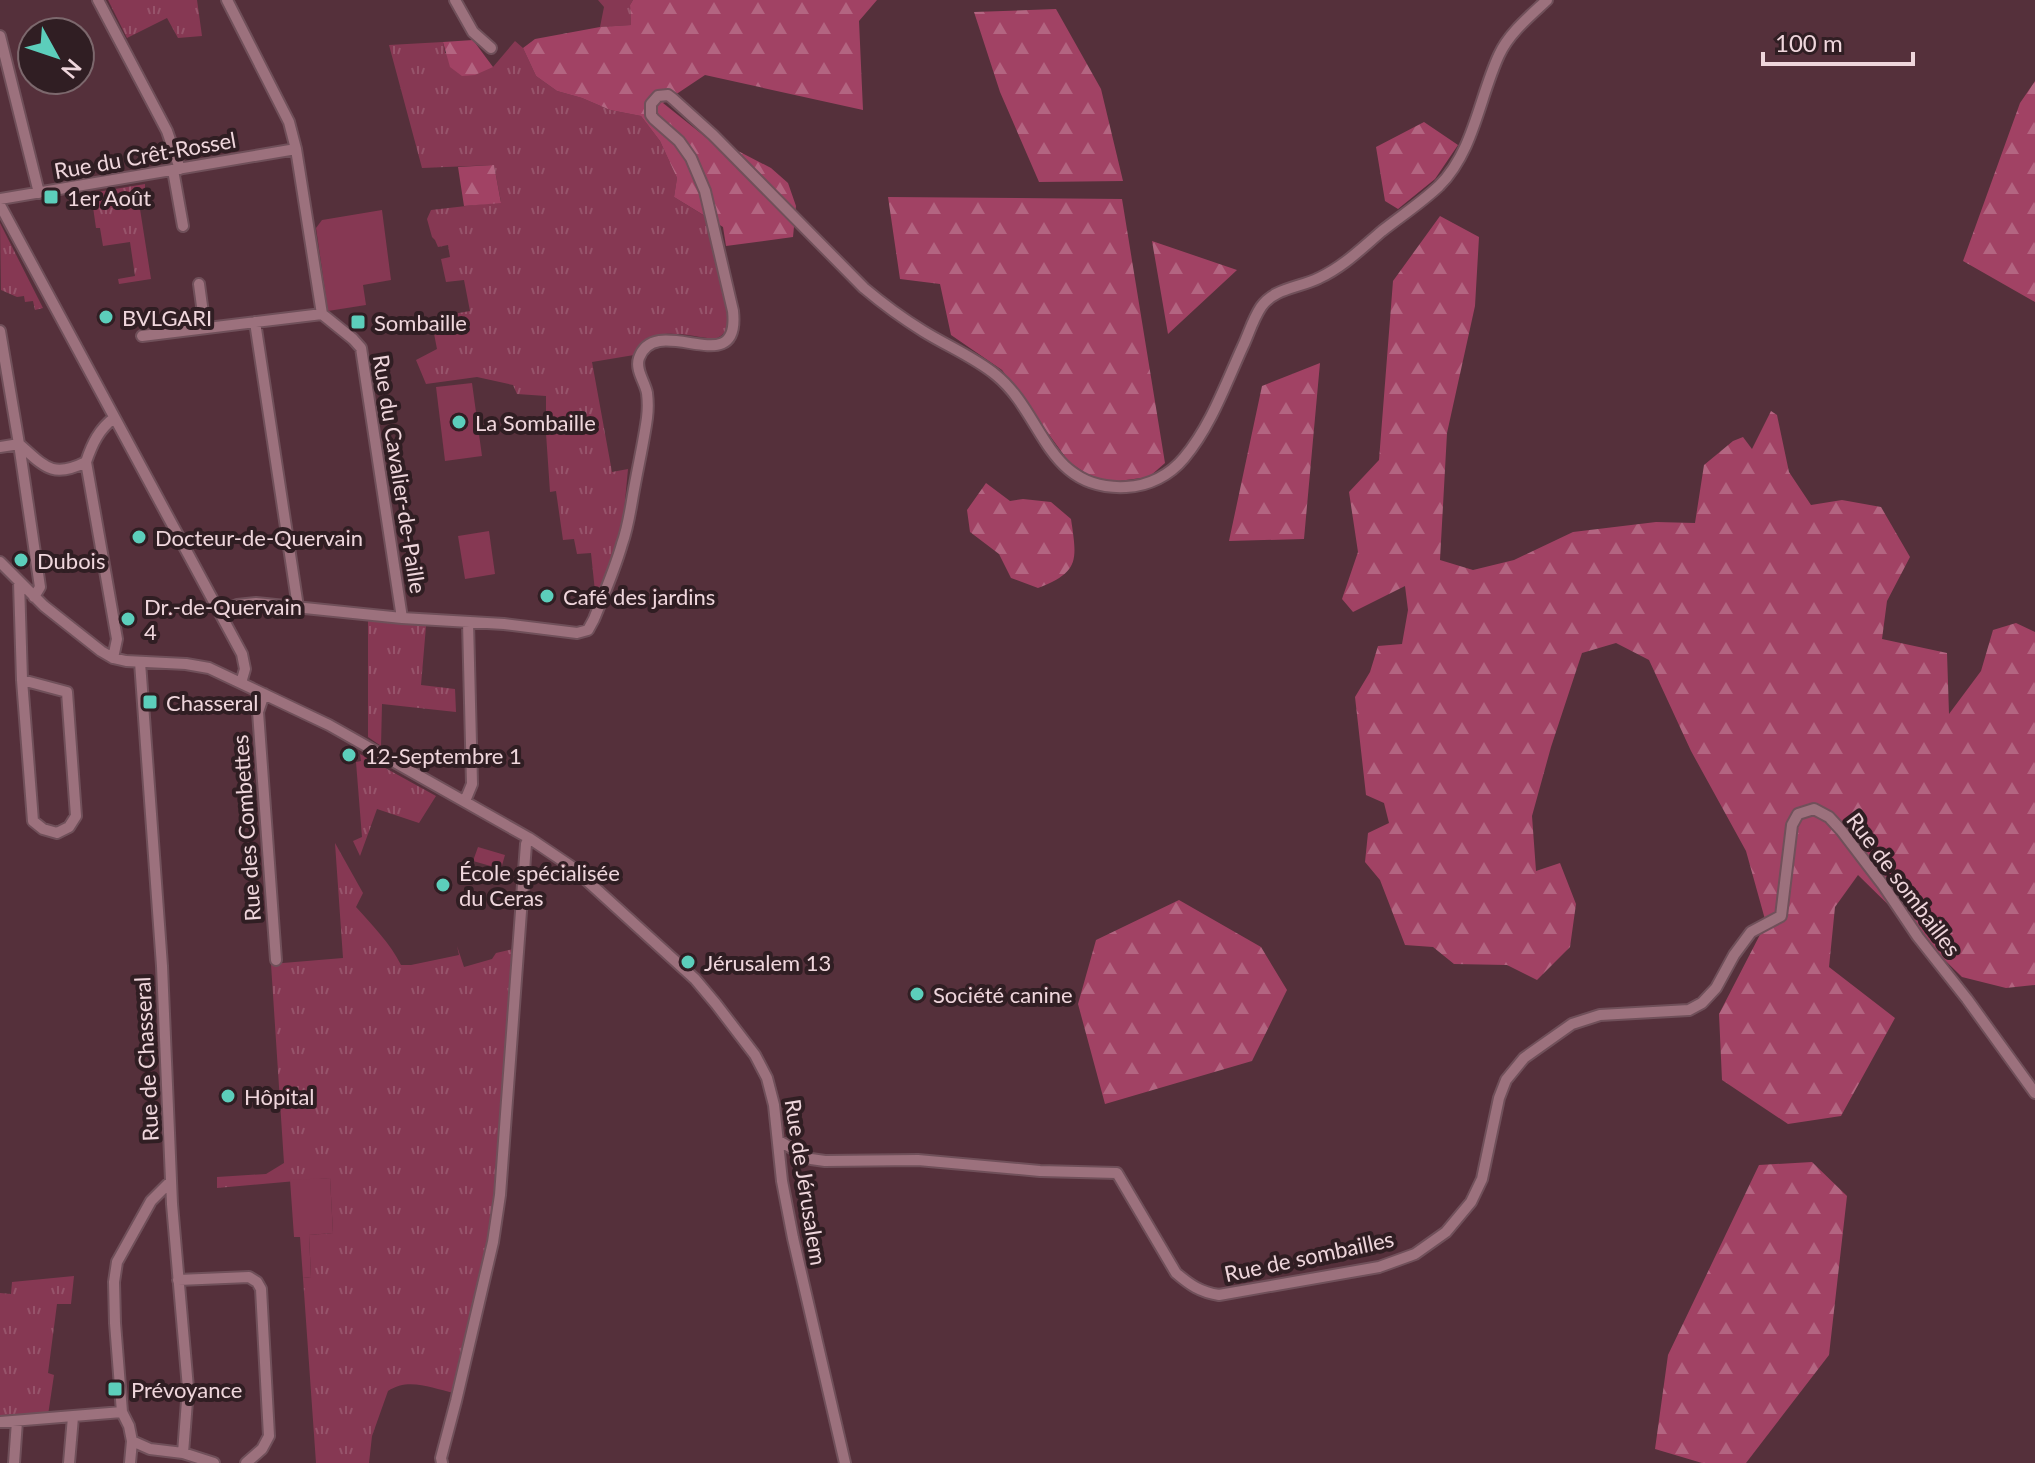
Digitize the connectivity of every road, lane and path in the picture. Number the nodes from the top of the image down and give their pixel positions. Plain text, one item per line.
1 (98, 0) edge
2 (227, 0) edge
3 (455, 0) edge
4 (1547, 0) edge
5 (0, 36) edge
6 (491, 48) dead end
7 (296, 149) junction
8 (176, 169) junction
9 (39, 193) junction
10 (0, 202) edge
11 (183, 226) dead end
12 (199, 284) dead end
13 (322, 314) junction
14 (255, 322) junction
15 (205, 328) junction
16 (0, 331) edge
17 (142, 336) dead end
18 (114, 418) junction
19 (19, 444) junction
20 (0, 447) edge
21 (86, 462) junction
22 (0, 562) edge
23 (19, 582) junction
24 (34, 597) junction
25 (298, 607) junction
26 (220, 613) junction
27 (402, 618) junction
28 (468, 622) junction
29 (113, 658) junction
30 (140, 662) junction
31 (22, 680) junction
32 (241, 683) junction
33 (264, 694) junction
34 (465, 801) junction
35 (529, 838) junction
36 (276, 960) dead end
37 (2035, 1093) edge
38 (779, 1141) junction
39 (171, 1181) junction
40 (178, 1280) junction
41 (122, 1412) junction
42 (73, 1417) junction
43 (17, 1421) junction
44 (0, 1422) edge
45 (132, 1441) junction
46 (183, 1453) junction
47 (14, 1463) edge
48 (69, 1463) edge
49 (130, 1463) edge
50 (214, 1463) edge
51 (246, 1463) edge
52 (442, 1463) edge
53 (845, 1463) edge

1 - 8 street
2 - 7 street
3 - 6 street
4 - 28 street
5 - 9 street
7 - 8 street, Rue du Crêt-Rossel
7 - 13 street
8 - 9 street, Rue du Crêt-Rossel
8 - 11 street
9 - 10 street, Rue du Crêt-Rossel
10 - 18 street
12 - 15 street
13 - 14 street
13 - 27 street, Rue du Cavalier-de-Paille
14 - 15 street
14 - 25 street
15 - 17 street
16 - 19 street
18 - 21 street
18 - 26 street
19 - 20 street
19 - 21 street
19 - 24 street
21 - 29 street
22 - 23 street
23 - 24 street
23 - 31 street
24 - 29 street
25 - 26 street
25 - 27 street
26 - 32 street
27 - 28 street
28 - 34 street
29 - 30 street, Rue de Jérusalem
30 - 32 street, Rue de Jérusalem
30 - 39 street, Rue de Chasseral
31 - 31 street
32 - 33 street, Rue de Jérusalem
33 - 34 street, Rue de Jérusalem
33 - 36 street, Rue des Combettes
34 - 35 street, Rue de Jérusalem
35 - 38 street, Rue de Jérusalem
35 - 52 street
37 - 38 street, Rue de sombailles
38 - 53 street, Rue de Jérusalem
39 - 40 street, Rue de Chasseral
39 - 41 street
40 - 46 street, Rue de Chasseral
40 - 51 street
41 - 42 street
41 - 45 street
42 - 43 street
42 - 48 street
43 - 44 street
43 - 47 street
45 - 46 street
45 - 49 street
46 - 50 street

